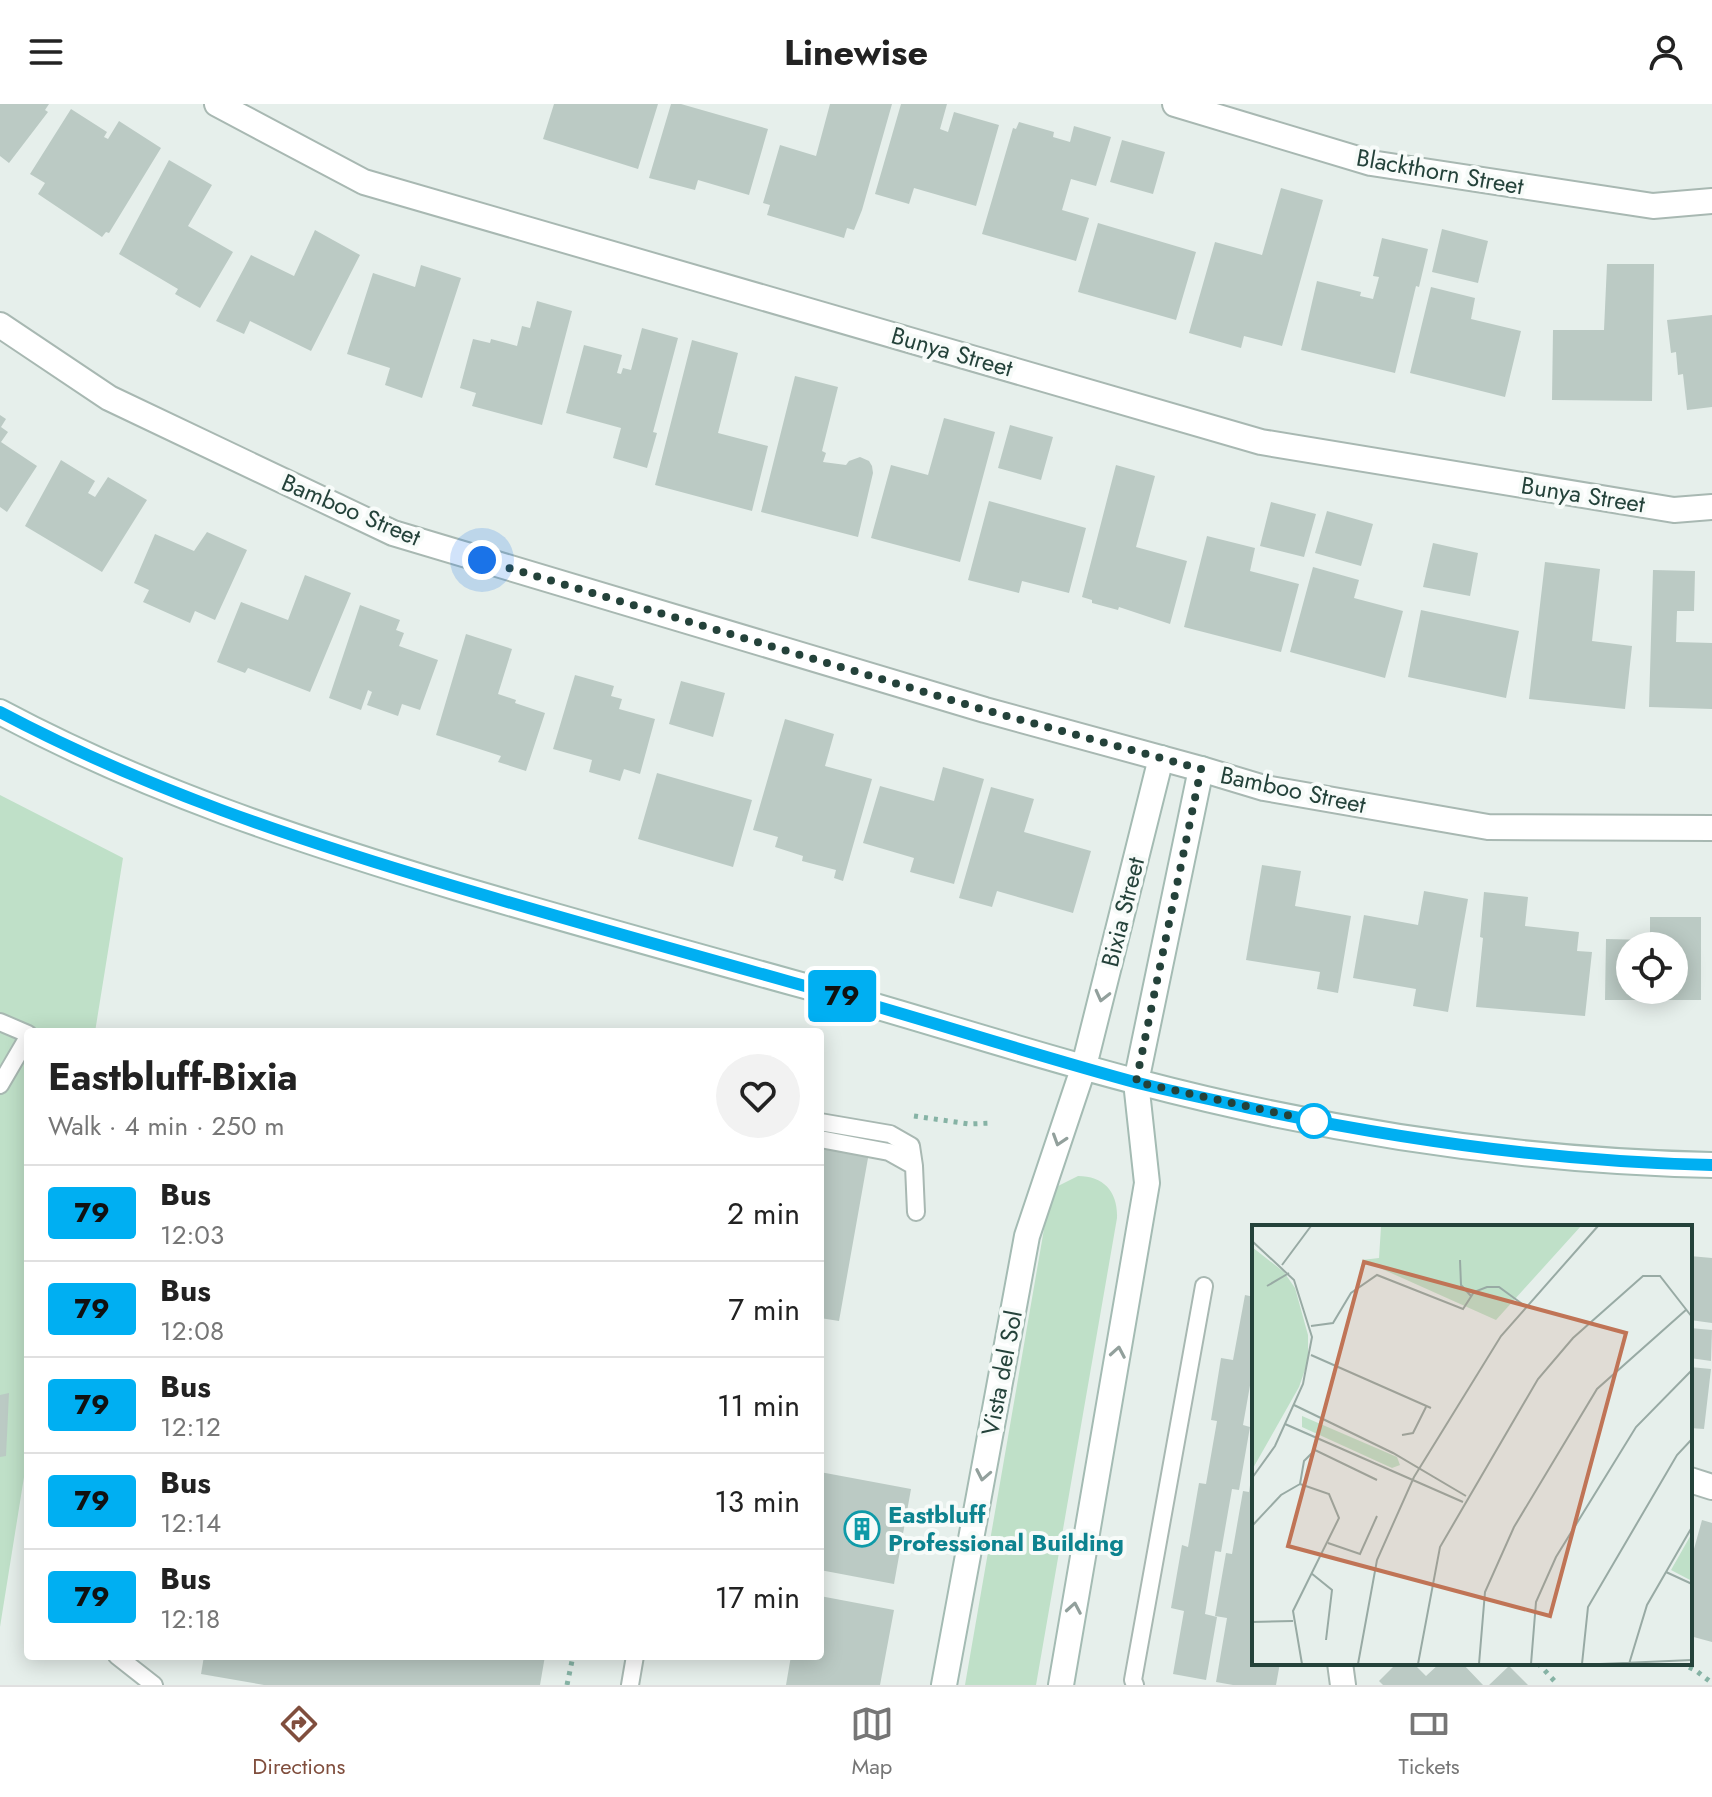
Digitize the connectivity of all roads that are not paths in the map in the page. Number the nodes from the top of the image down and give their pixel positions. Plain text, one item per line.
1 (217, 104) edge
2 (1175, 104) edge
3 (1712, 201) edge
4 (0, 325) edge
5 (1712, 507) edge
6 (1, 715) edge
7 (1161, 758) junction
8 (1201, 769) junction
9 (1712, 828) edge
10 (0, 1022) edge
11 (24, 1034) edge
12 (24, 1043) edge
13 (1084, 1066) junction
14 (1136, 1082) junction
15 (0, 1085) edge
16 (824, 1123) edge
17 (824, 1140) edge
18 (1712, 1165) edge
19 (914, 1166) junction
20 (916, 1212) dead end
21 (1204, 1286) dead end
22 (1692, 1481) edge
23 (1712, 1487) edge
24 (122, 1660) edge
25 (634, 1660) edge
26 (1340, 1665) edge
27 (154, 1685) edge
28 (630, 1685) edge
29 (944, 1685) edge
30 (1061, 1685) edge
31 (1135, 1685) edge
32 (1343, 1685) edge

1 - 5 street, Bunya Street
2 - 3 street, Blackthorn Street
4 - 7 street, Bamboo Street
6 - 13 street
7 - 8 street, Bamboo Street
7 -> 13 street, Bixia Street
8 - 9 street, Bamboo Street
8 - 14 street, Bixia Street
10 - 11 lane
12 - 15 lane
13 - 14 street
13 -> 29 street, Vista del Sol
14 - 18 street
30 -> 14 street
16 - 19 lane
17 - 19 lane
19 - 20 lane
21 - 31 lane
22 - 23 street
24 - 27 lane
25 - 28 lane
26 - 32 street

